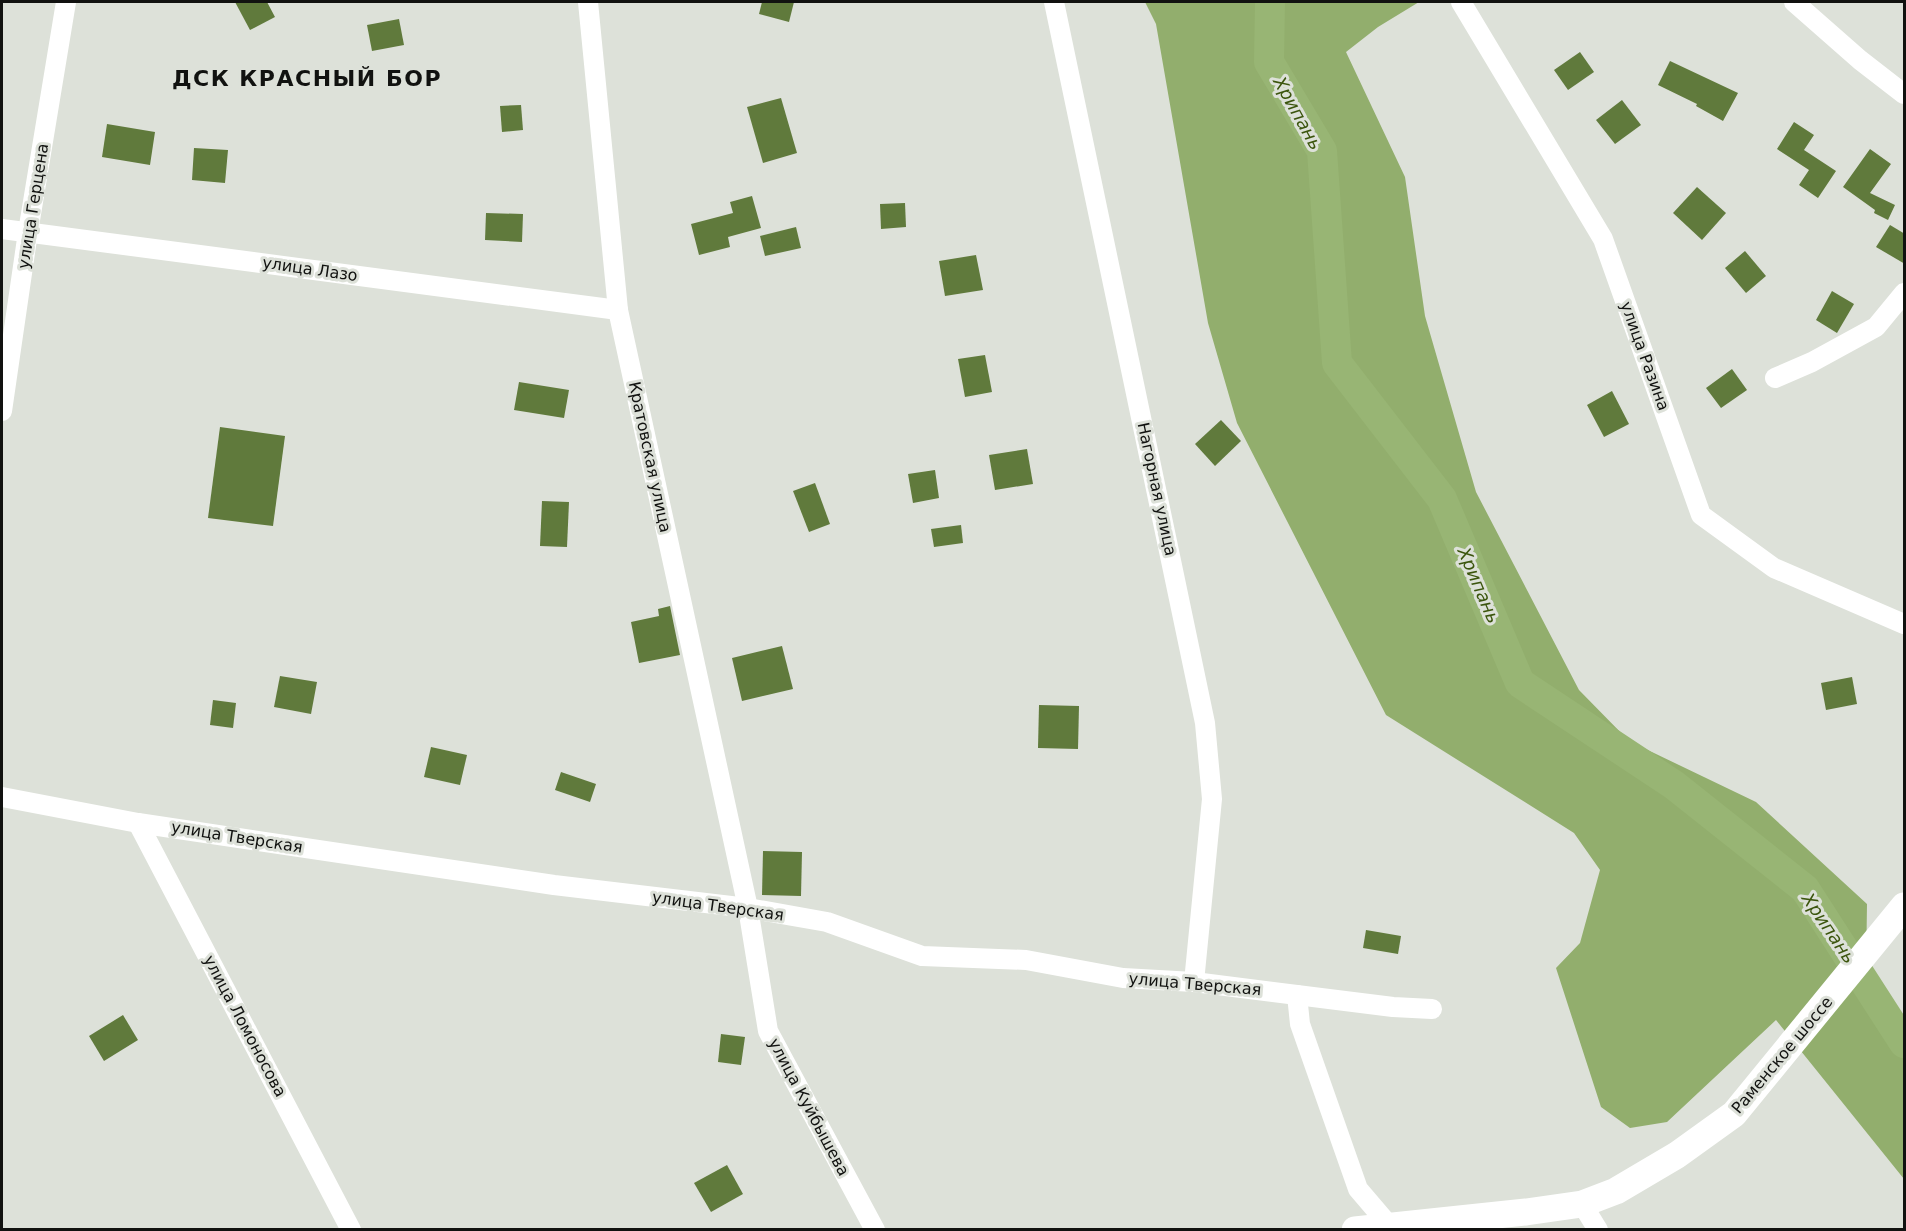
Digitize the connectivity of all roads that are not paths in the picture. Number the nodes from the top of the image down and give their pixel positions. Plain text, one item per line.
1 (66, 2) edge
2 (588, 2) edge
3 (1054, 2) edge
4 (1461, 2) edge
5 (1794, 2) edge
6 (1905, 94) edge
7 (2, 229) edge
8 (27, 232) junction
9 (1905, 293) edge
10 (618, 310) junction
11 (1775, 378) dead end
12 (2, 411) edge
13 (1905, 624) edge
14 (2, 797) edge
15 (138, 823) junction
16 (1905, 906) edge
17 (748, 908) junction
18 (1194, 982) junction
19 (1297, 995) junction
20 (1432, 1009) dead end
21 (1582, 1204) junction
22 (1392, 1227) edge
23 (351, 1230) edge
24 (875, 1230) edge
25 (1355, 1230) edge
26 (1598, 1230) edge

1 - 8 street, улица Герцена
2 - 10 street, Кратовская улица
3 - 18 street, Нагорная улица
4 - 13 street, улица Разина
5 - 6 street
7 - 8 street, улица Лазо
8 - 10 street, улица Лазо
8 - 12 street, улица Герцена
9 - 11 street
10 - 17 street, Кратовская улица
14 - 15 street, улица Тверская
15 - 17 street, улица Тверская
15 - 23 street, улица Ломоносова
16 - 21 main road, Раменское шоссе
17 - 18 street, улица Тверская
17 - 24 street, улица Куйбышева
18 - 19 street, улица Тверская
19 - 20 street, улица Тверская
19 - 22 street
21 - 22 main road, Раменское шоссе
21 - 26 street
22 - 25 main road, Раменское шоссе

